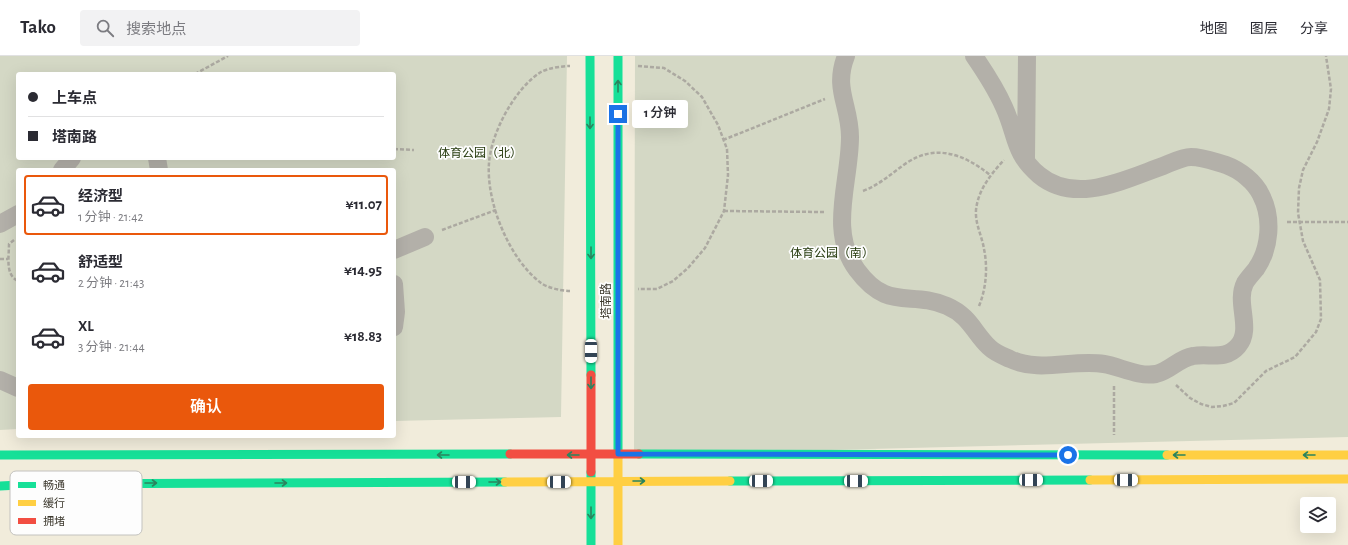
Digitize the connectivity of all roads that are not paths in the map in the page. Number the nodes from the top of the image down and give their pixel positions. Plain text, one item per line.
1 (590, 56) edge
2 (618, 56) edge
3 (846, 56) edge
4 (974, 56) edge
5 (1027, 56) edge
6 (1023, 158) junction
7 (70, 160) edge
8 (64, 168) edge
9 (16, 215) edge
10 (0, 224) edge
11 (425, 237) road end
12 (396, 249) edge
13 (0, 380) edge
14 (16, 387) edge
15 (618, 454) junction
16 (0, 455) edge
17 (1348, 455) edge
18 (591, 456) junction
19 (1348, 479) edge
20 (618, 481) junction
21 (591, 482) junction
22 (142, 484) edge
23 (10, 485) edge
24 (0, 486) edge
25 (591, 545) edge
26 (618, 545) edge

1 -> 18 main road, 塔南路
15 -> 2 main road, 塔南路
3 - 6 street
4 - 6 street
5 - 6 street
7 - 8 street
9 - 10 street
11 - 12 street
13 - 14 street
17 -> 15 main road
15 - 18 main road
15 - 20 main road, 塔南路
18 -> 16 main road
18 - 21 main road, 塔南路
20 -> 19 main road
20 - 21 main road
20 - 26 main road, 塔南路
22 -> 21 main road
21 -> 25 main road, 塔南路
24 -> 23 main road

